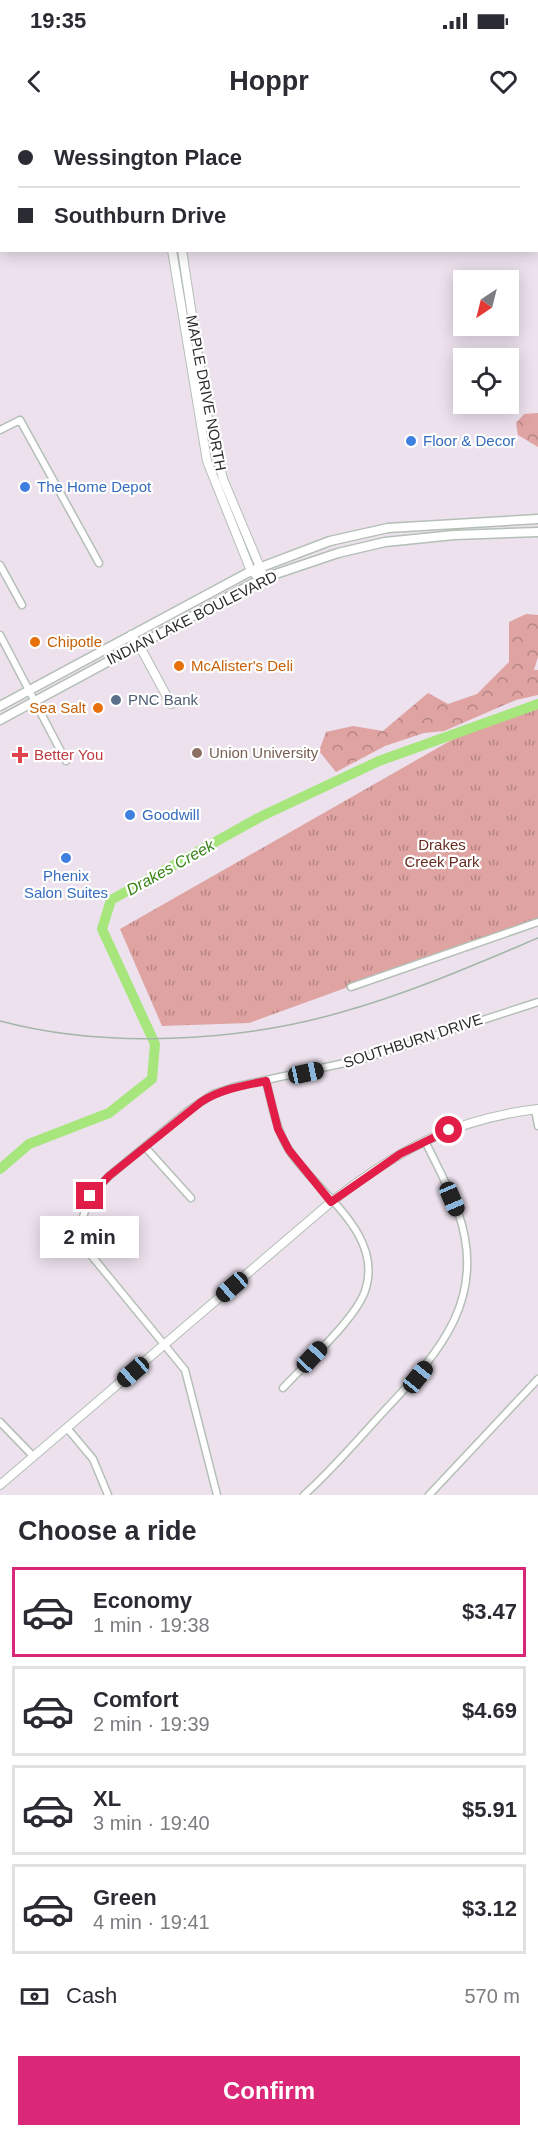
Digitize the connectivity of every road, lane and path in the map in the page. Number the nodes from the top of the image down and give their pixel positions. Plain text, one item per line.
1 (172, 252) edge
2 (182, 252) edge
3 (186, 310) junction
4 (205, 420) junction
5 (0, 430) edge
6 (223, 479) junction
7 (214, 482) junction
8 (538, 519) edge
9 (538, 532) edge
10 (99, 563) dead end
11 (0, 565) edge
12 (262, 568) junction
13 (251, 571) junction
14 (261, 579) junction
15 (21, 605) dead end
16 (0, 635) edge
17 (131, 635) junction
18 (139, 645) junction
19 (28, 690) junction
20 (34, 701) junction
21 (171, 704) dead end
22 (0, 706) edge
23 (0, 720) edge
24 (66, 761) dead end
25 (538, 922) edge
26 (351, 987) dead end
27 (538, 1002) edge
28 (266, 1081) junction
29 (537, 1109) edge
30 (538, 1126) edge
31 (425, 1141) junction
32 (146, 1148) junction
33 (191, 1198) dead end
34 (331, 1202) junction
35 (166, 1344) junction
36 (538, 1379) edge
37 (283, 1388) dead end
38 (0, 1422) edge
39 (67, 1428) junction
40 (33, 1456) junction
41 (0, 1485) edge
42 (108, 1495) edge
43 (218, 1495) edge
44 (304, 1495) edge
45 (429, 1495) edge

1 - 3 street, MAPLE DRIVE NORTH
2 - 3 street, MAPLE DRIVE NORTH
3 - 4 street, MAPLE DRIVE NORTH
4 - 6 street, MAPLE DRIVE NORTH
4 - 7 street, MAPLE DRIVE NORTH
5 - 10 street
6 - 7 street
6 - 12 street, MAPLE DRIVE NORTH
7 - 13 street, MAPLE DRIVE NORTH
8 - 12 main road, INDIAN LAKE BOULEVARD
9 - 14 main road, INDIAN LAKE BOULEVARD
11 - 15 street
12 - 13 main road, INDIAN LAKE BOULEVARD
12 - 14 street, MAPLE DRIVE NORTH
13 - 14 street, MAPLE DRIVE NORTH
13 - 17 main road, INDIAN LAKE BOULEVARD
14 - 18 main road, INDIAN LAKE BOULEVARD
16 - 19 street
17 - 18 street
17 - 19 main road, INDIAN LAKE BOULEVARD
18 - 20 main road, INDIAN LAKE BOULEVARD
18 - 21 street
19 - 20 street
19 - 22 main road, INDIAN LAKE BOULEVARD
20 - 23 main road, INDIAN LAKE BOULEVARD
20 - 24 street
25 - 26 street
27 - 28 street, SOUTHBURN DRIVE
28 - 32 street, SOUTHBURN DRIVE
28 - 34 street
29 - 30 street
29 - 31 street
31 - 34 street
31 - 44 street
32 - 33 street
32 - 35 street, SOUTHBURN DRIVE
34 - 35 street
34 - 37 street
35 - 39 street
35 - 43 street, SOUTHBURN DRIVE
36 - 45 street
38 - 40 street
39 - 40 street
39 - 42 street
40 - 41 street

